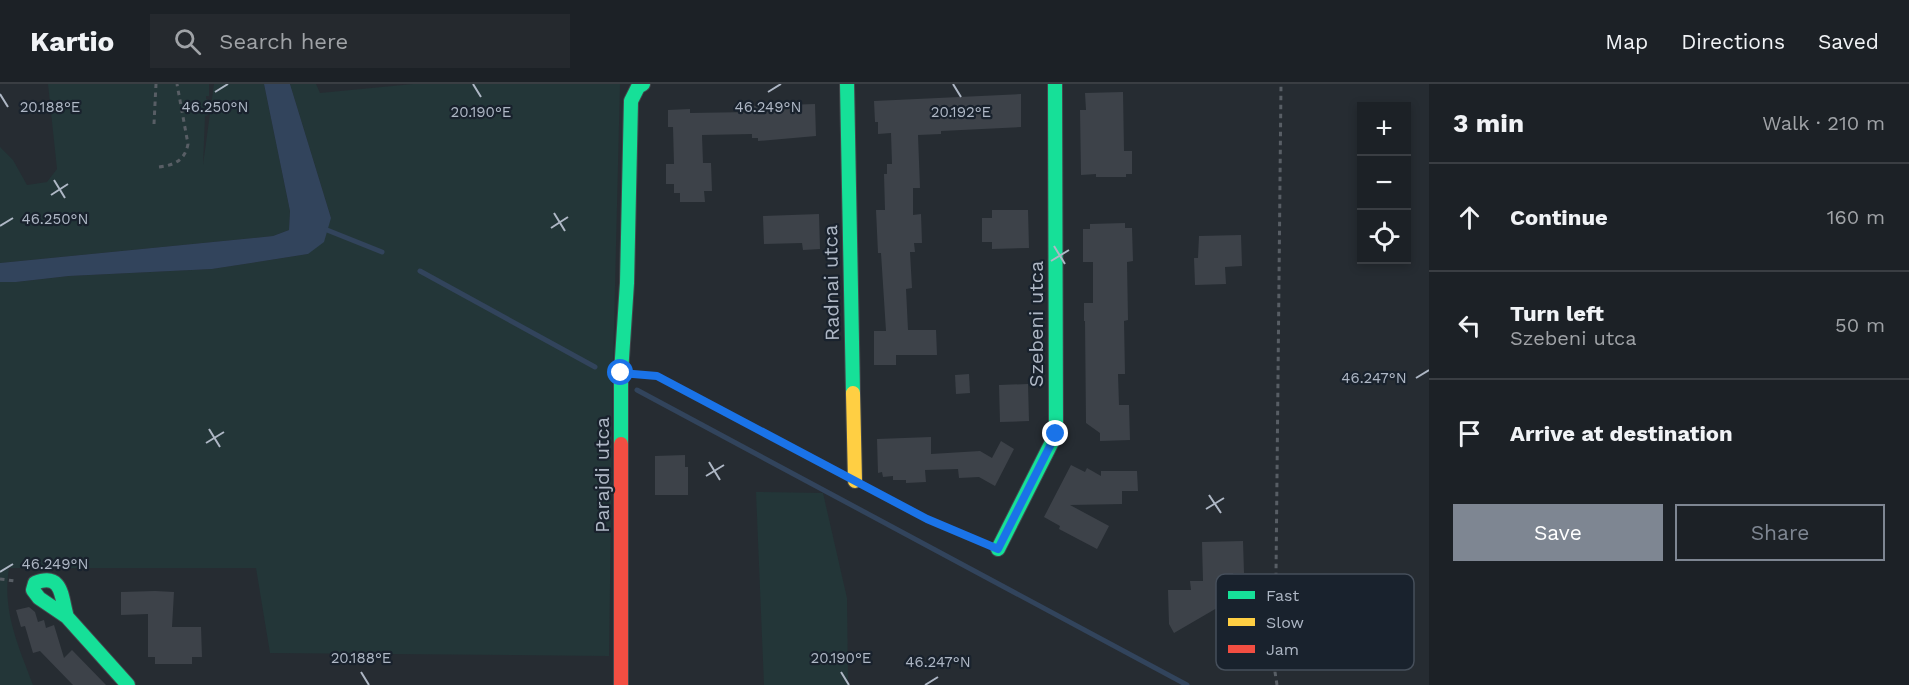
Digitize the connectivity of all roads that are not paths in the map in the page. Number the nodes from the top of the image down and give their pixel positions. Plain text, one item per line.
1 (847, 84) edge
2 (1055, 84) edge
3 (640, 86) edge
4 (855, 481) road end
5 (998, 549) road end
6 (67, 617) dead end
7 (128, 685) edge
8 (621, 685) edge

1 - 4 street, Radnai utca
2 - 5 street, Szebeni utca
3 - 8 street, Parajdi utca
6 - 7 street

